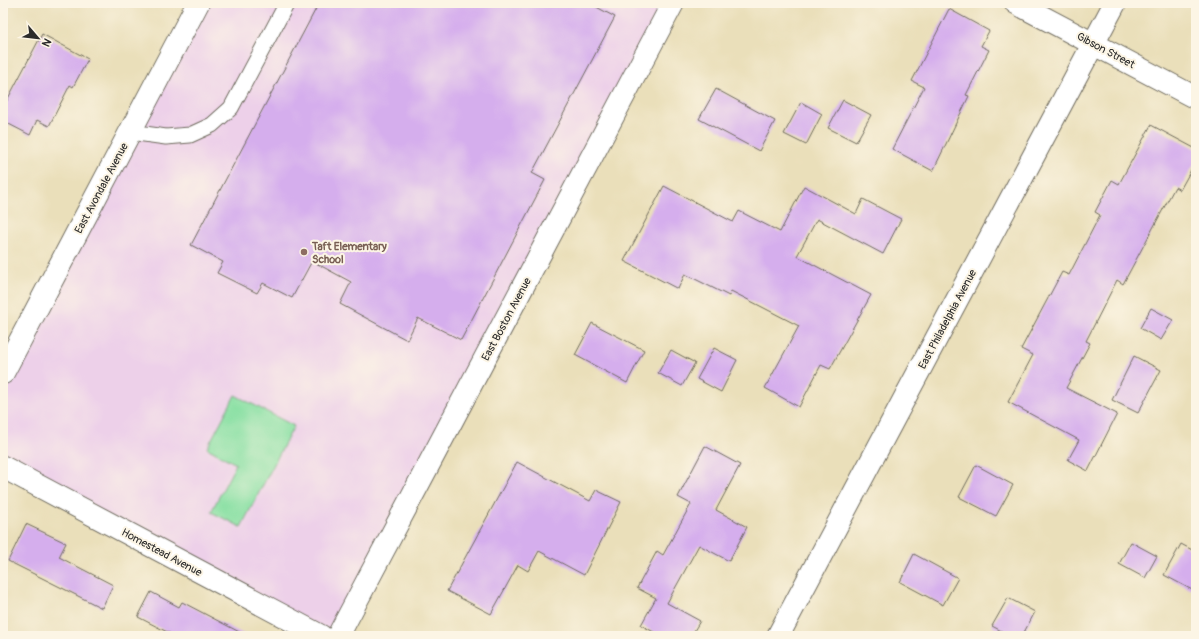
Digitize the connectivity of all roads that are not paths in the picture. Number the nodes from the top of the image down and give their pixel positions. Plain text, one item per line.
1 (198, 3) edge
2 (287, 3) edge
3 (673, 3) edge
4 (1016, 3) edge
5 (1115, 3) edge
6 (1093, 44) junction
7 (1196, 98) edge
8 (130, 132) junction
9 (3, 373) edge
10 (3, 468) edge
11 (321, 636) edge
12 (338, 636) edge
13 (778, 636) edge

1 - 8 street, East Avondale Avenue
2 - 8 lane
3 - 12 street, East Boston Avenue
4 - 6 street, Gibson Street
5 - 6 street, East Philadelphia Avenue
6 - 7 street, Gibson Street
6 - 13 street, East Philadelphia Avenue
8 - 9 street, East Avondale Avenue
10 - 11 street, Homestead Avenue

